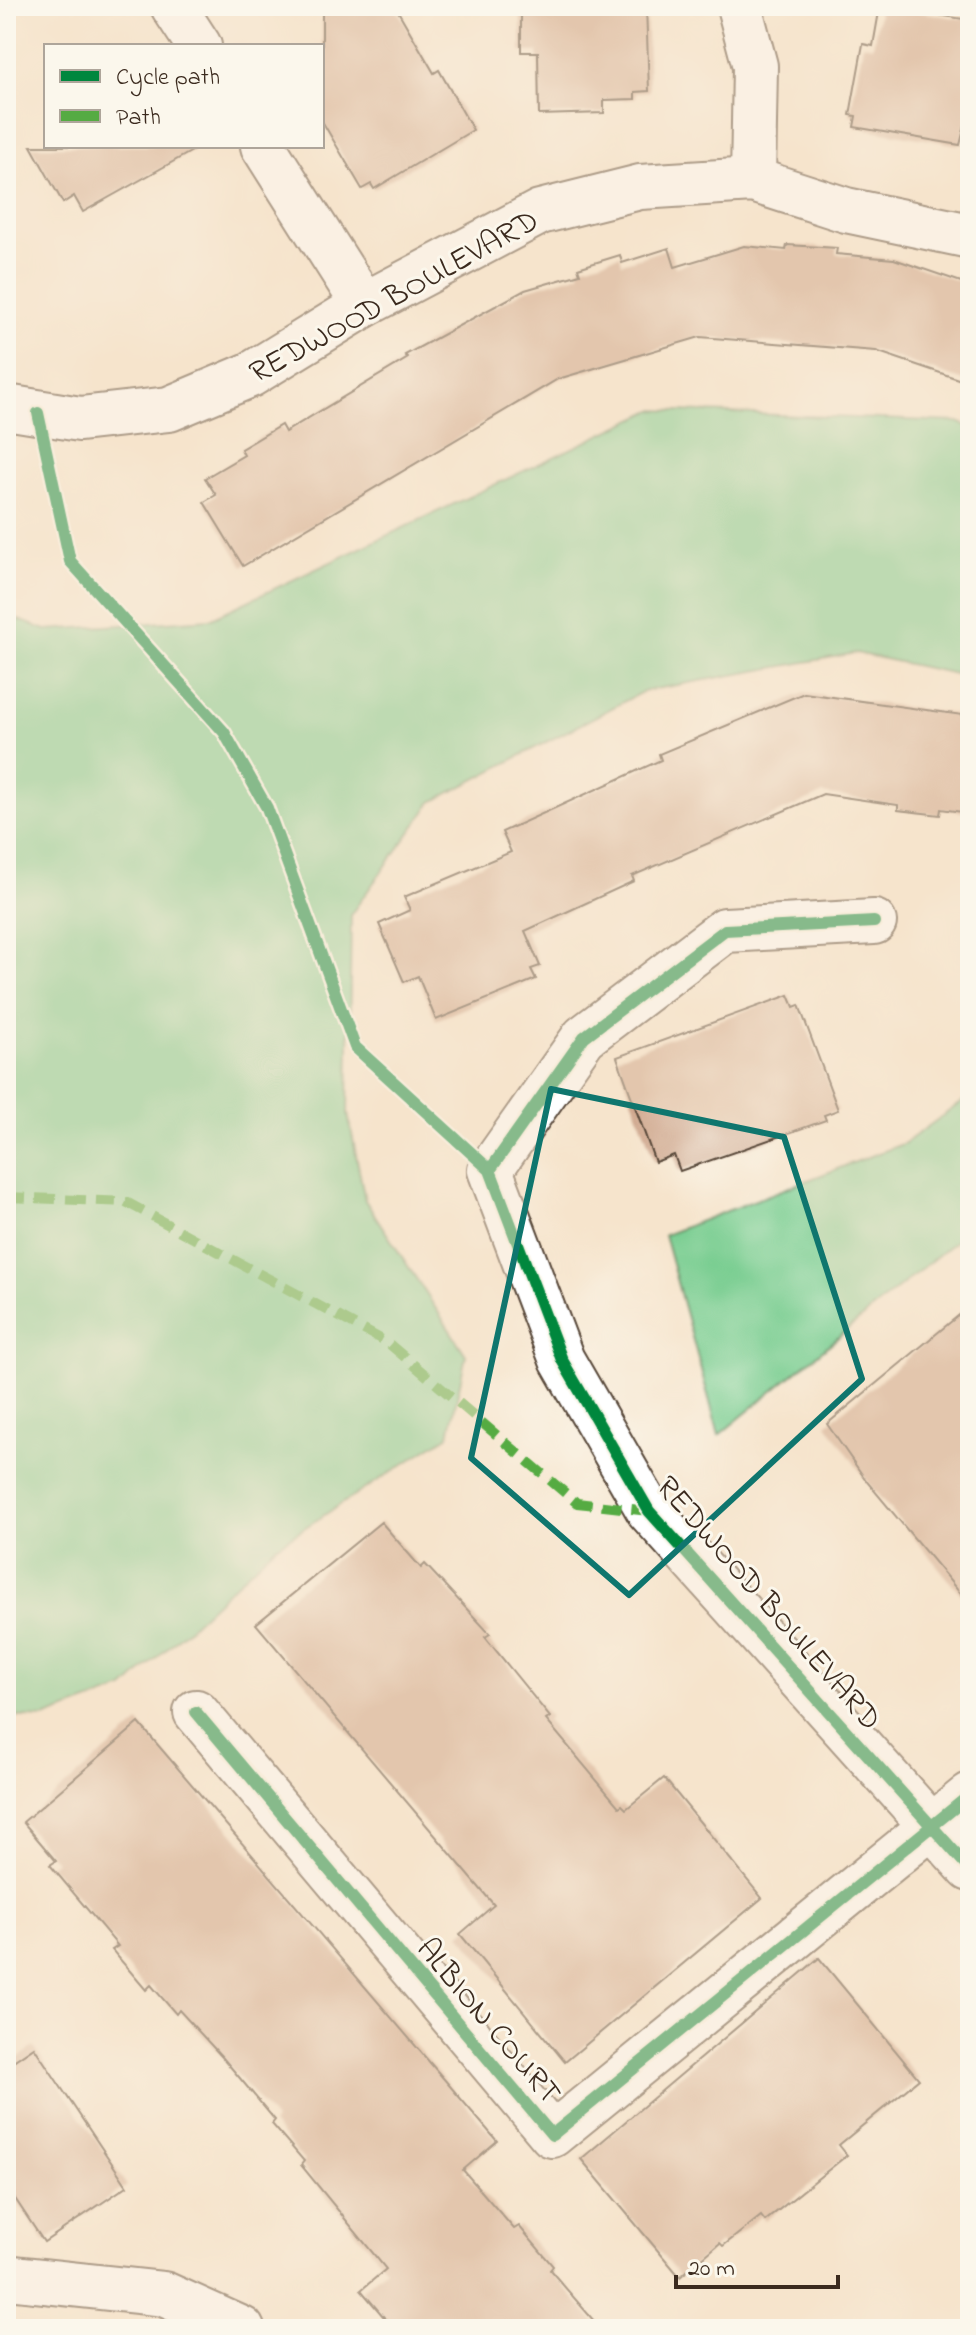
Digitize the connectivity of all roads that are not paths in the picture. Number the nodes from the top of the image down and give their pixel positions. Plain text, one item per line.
1 (173, 6) edge
2 (739, 6) edge
3 (198, 44) edge
4 (264, 148) edge
5 (753, 180) junction
6 (970, 236) edge
7 (364, 305) junction
8 (6, 407) edge
9 (874, 922) dead end
10 (196, 1712) dead end
11 (970, 1795) edge
12 (931, 1826) junction
13 (970, 1869) edge
14 (6, 2277) edge
15 (242, 2329) edge

1 - 3 street
2 - 5 street
4 - 7 street
5 - 6 street, REDWOOD BOULEVARD
5 - 7 street, REDWOOD BOULEVARD
7 - 8 street, REDWOOD BOULEVARD
9 - 12 street, REDWOOD BOULEVARD
10 - 12 street, ALBION COURT
11 - 12 street
12 - 13 street, REDWOOD BOULEVARD
14 - 15 street

